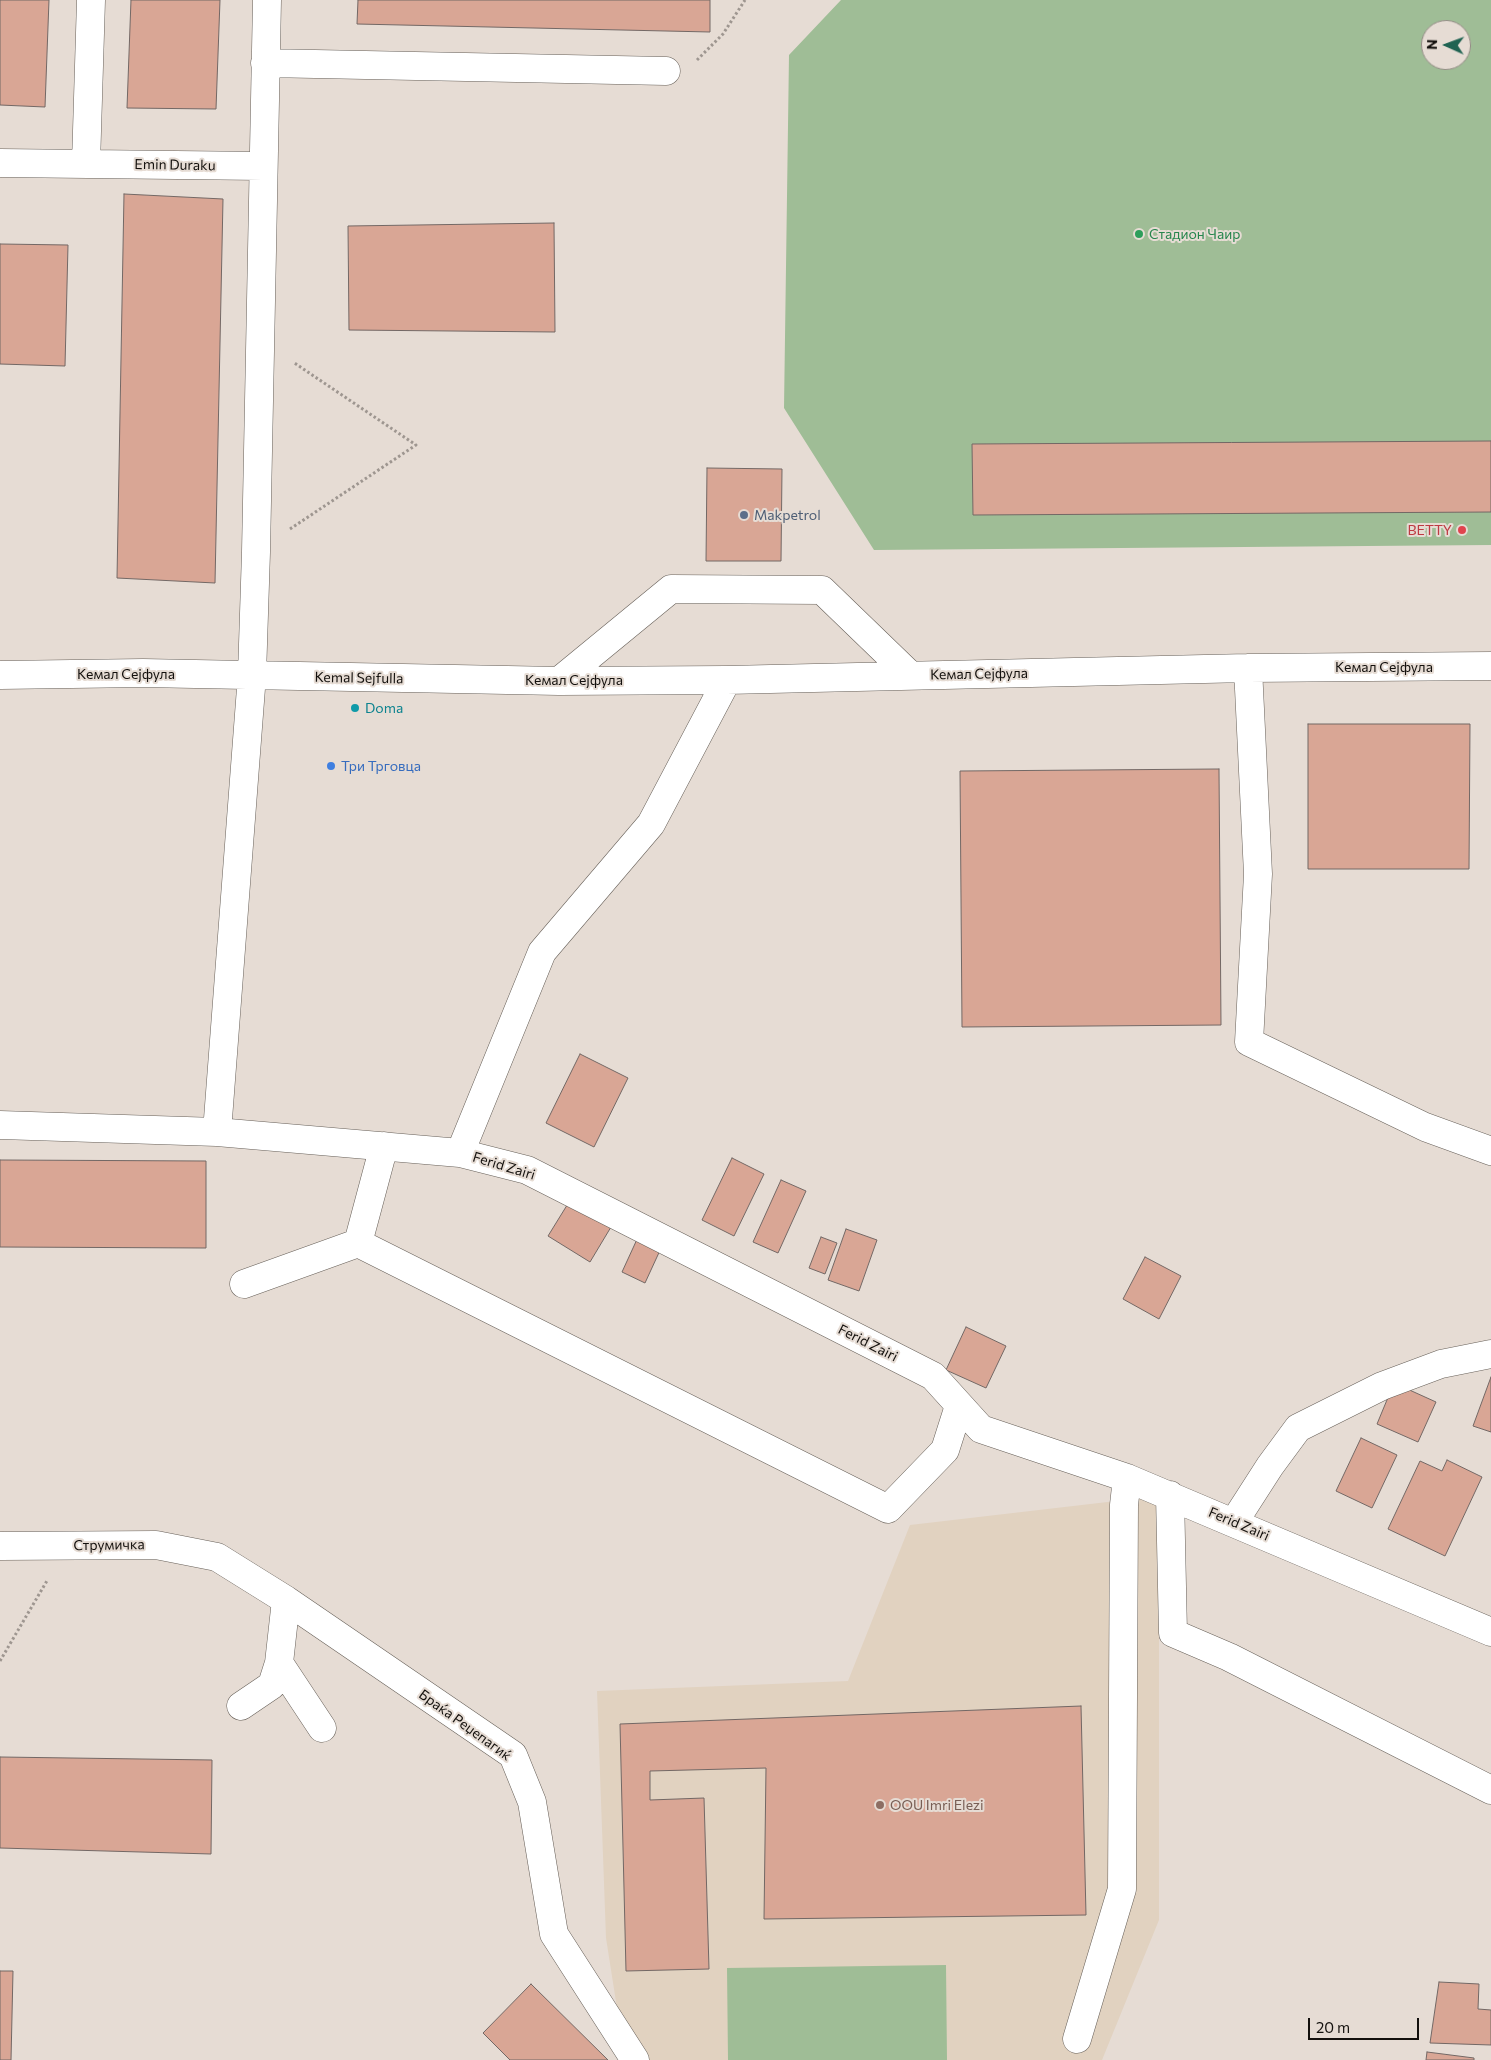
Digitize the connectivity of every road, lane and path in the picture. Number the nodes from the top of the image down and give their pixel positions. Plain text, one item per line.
1 (91, 0) edge
2 (267, 0) edge
3 (745, 0) edge
4 (265, 63) junction
5 (666, 71) joint
6 (0, 163) edge
7 (86, 164) junction
8 (263, 166) junction
9 (260, 340) junction
10 (256, 552) junction
11 (1491, 666) edge
12 (1248, 668) junction
13 (0, 675) edge
14 (252, 675) junction
15 (910, 675) junction
16 (467, 679) joint
17 (727, 680) junction
18 (559, 681) junction
19 (0, 1125) edge
20 (218, 1132) junction
21 (384, 1146) junction
22 (1491, 1151) edge
23 (460, 1153) junction
24 (358, 1243) junction
25 (244, 1284) dead end
26 (1491, 1354) edge
27 (959, 1406) junction
28 (1127, 1478) junction
29 (1170, 1495) junction
30 (1234, 1522) junction
31 (0, 1546) edge
32 (67, 1546) junction
33 (217, 1557) joint
34 (286, 1600) junction
35 (1491, 1632) edge
36 (0, 1661) edge
37 (279, 1663) junction
38 (241, 1706) dead end
39 (322, 1728) dead end
40 (1491, 1790) edge
41 (1077, 2039) dead end
42 (635, 2060) edge

1 - 7 street
2 - 4 street
3 - 5 path
4 - 5 street
4 - 8 street
6 - 7 street, Emin Duraku
7 - 8 street, Emin Duraku
8 - 9 street
9 - 10 street
9 - 10 path
10 - 14 street
11 - 12 street, Кемал Сејфула
12 - 15 street, Кемал Сејфула
12 - 22 street
13 - 14 street, Кемал Сејфула
14 - 16 street, Kemal Sejfulla
14 - 20 street
15 - 17 street, Кемал Сејфула
15 - 18 street
16 - 18 street, Кемал Сејфула
17 - 18 street, Кемал Сејфула
17 - 23 street
19 - 20 street, Ferid Zairi
20 - 21 street, Ferid Zairi
21 - 23 street, Ferid Zairi
21 - 24 street
23 - 27 street, Ferid Zairi
24 - 25 street
24 - 27 street
26 - 30 street
27 - 28 street, Ferid Zairi
28 - 29 street, Ferid Zairi
28 - 41 street
29 - 30 street, Ferid Zairi
29 - 40 street
30 - 35 street, Ferid Zairi
31 - 32 street, Струмичка
32 - 33 street, Струмичка
32 - 36 path
33 - 34 street, Браќа Реџепагиќ
34 - 37 street
34 - 42 street, Браќа Реџепагиќ
37 - 38 street
37 - 39 street

